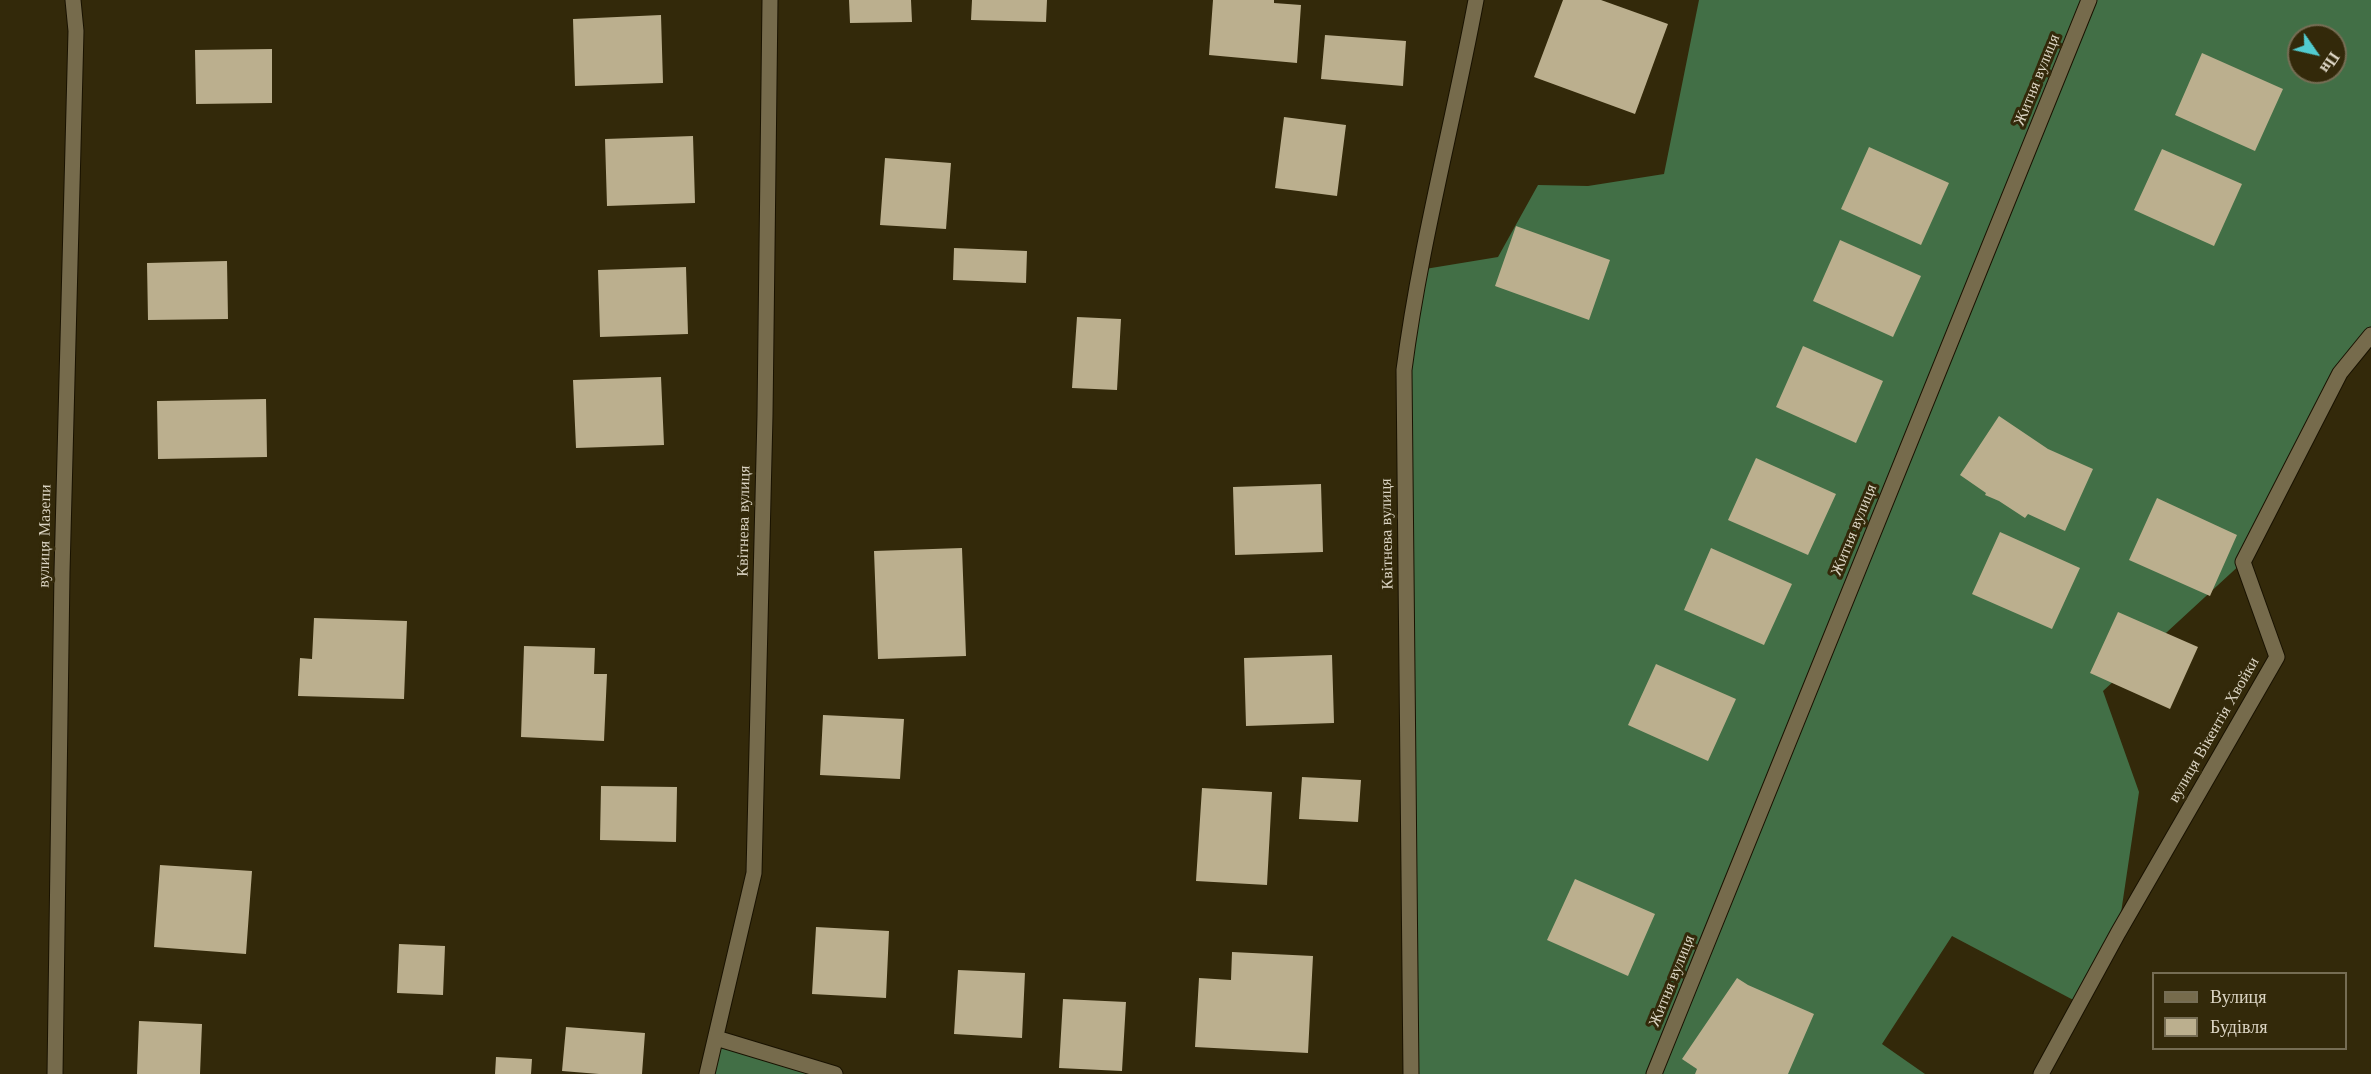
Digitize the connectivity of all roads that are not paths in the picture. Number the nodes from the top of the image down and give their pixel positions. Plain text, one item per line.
1 (73, 0) edge
2 (770, 0) edge
3 (1476, 0) edge
4 (2089, 0) edge
5 (2371, 335) edge
6 (717, 1038) junction
7 (55, 1074) edge
8 (707, 1074) edge
9 (836, 1074) edge
10 (1411, 1074) edge
11 (1654, 1074) edge
12 (2041, 1074) edge

1 - 7 street, вулиця Мазепи
2 - 6 street, Квітнева вулиця
3 - 10 street, Квітнева вулиця
4 - 11 street, Житня вулиця
5 - 12 street, вулиця Вікентія Хвойки
6 - 8 street, Квітнева вулиця
6 - 9 street

